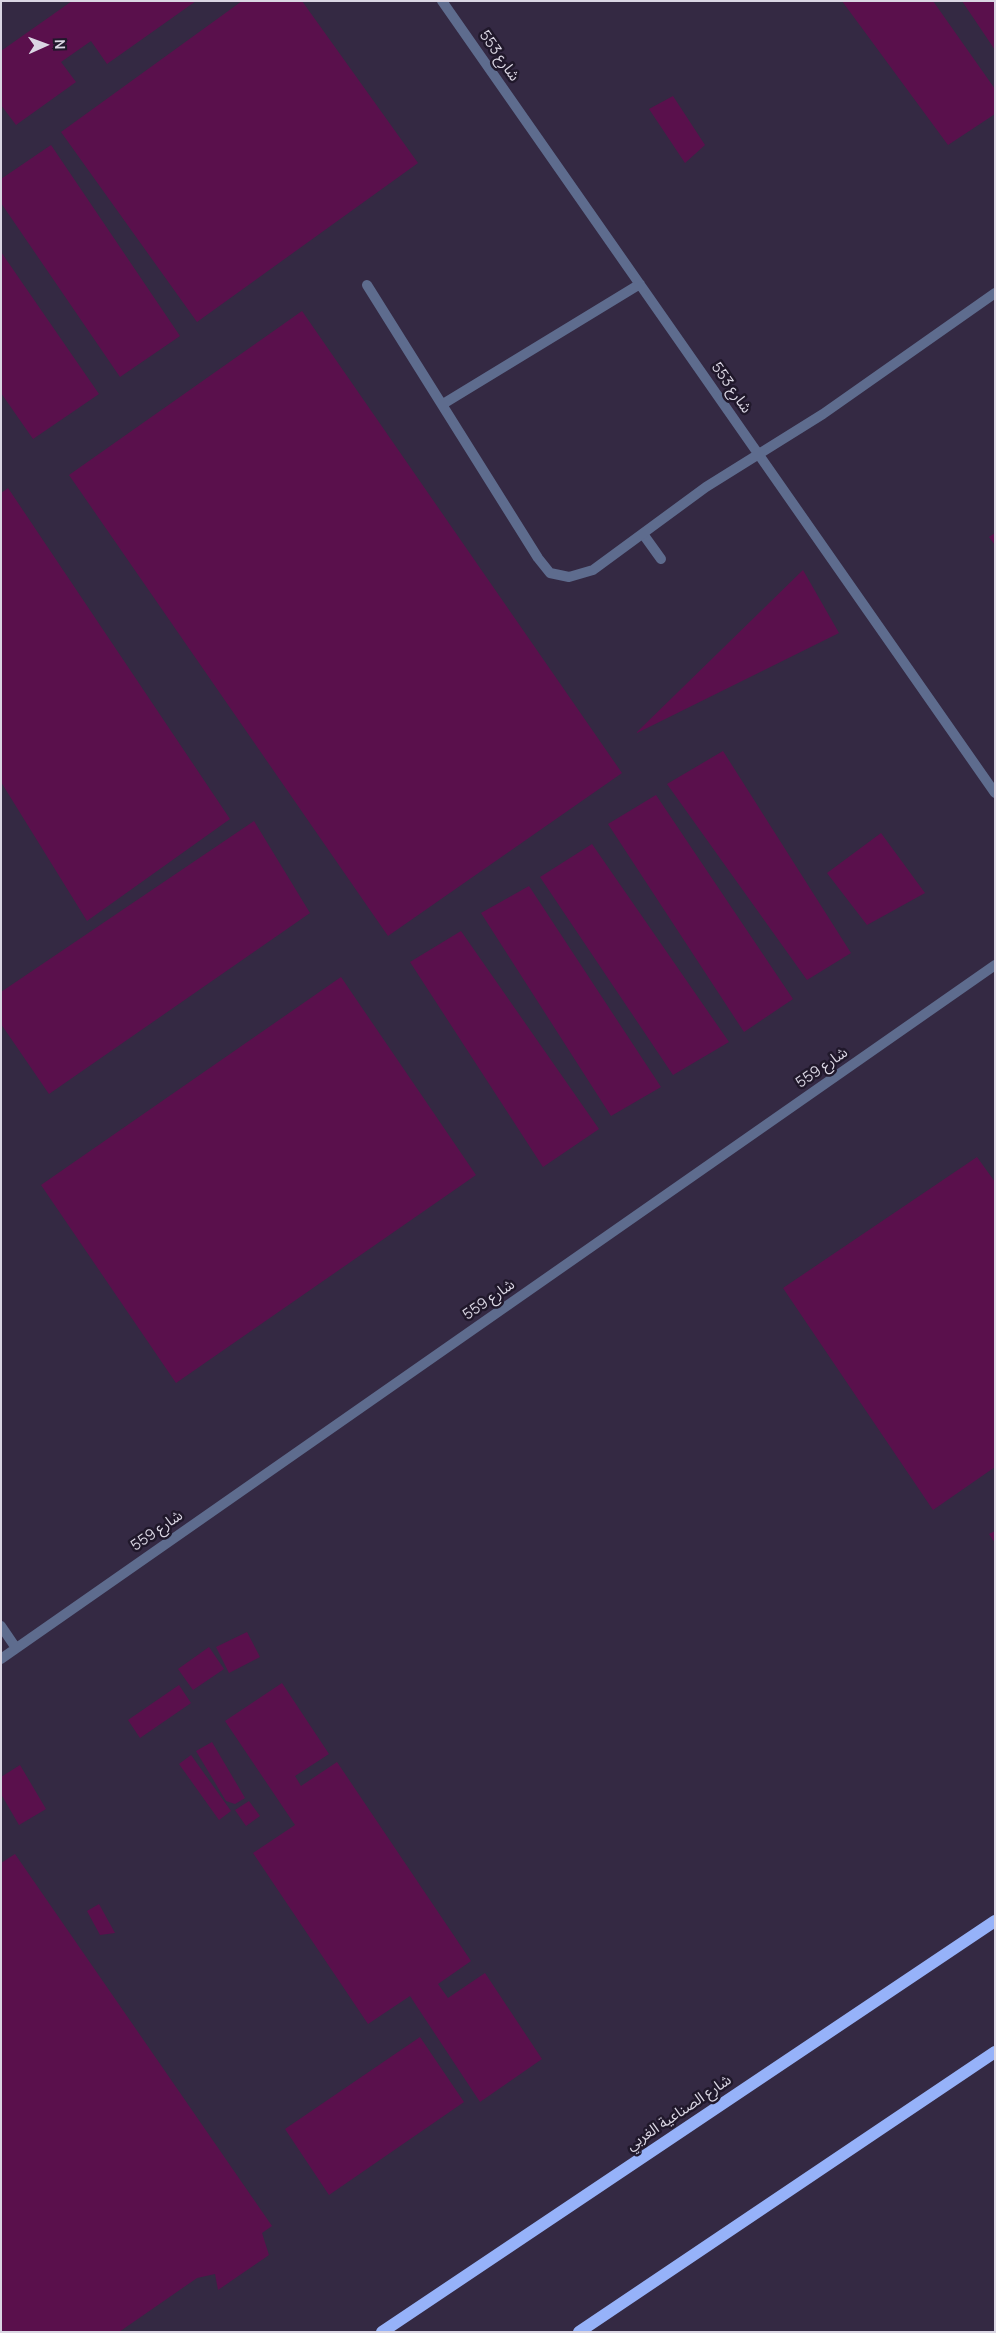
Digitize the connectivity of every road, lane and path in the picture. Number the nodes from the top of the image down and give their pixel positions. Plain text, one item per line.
1 (442, 1) edge
2 (640, 284) junction
3 (367, 285) dead end
4 (995, 294) edge
5 (442, 404) junction
6 (758, 453) junction
7 (643, 534) junction
8 (662, 559) dead end
9 (995, 793) edge
10 (995, 965) edge
11 (1, 1626) edge
12 (16, 1648) junction
13 (1, 1659) edge
14 (995, 1921) edge
15 (995, 2052) edge
16 (382, 2332) edge
17 (579, 2332) edge

1 - 2 street, شارع 553
2 - 5 street
2 - 6 street, شارع 553
3 - 5 street
4 - 6 street
5 - 7 street
6 - 7 street
6 - 9 street, شارع 553
7 - 8 street
10 - 12 street, شارع 559
11 - 12 street
12 - 13 street, شارع 559
14 - 16 main road, شارع الصناعية الغربي
15 - 17 main road

